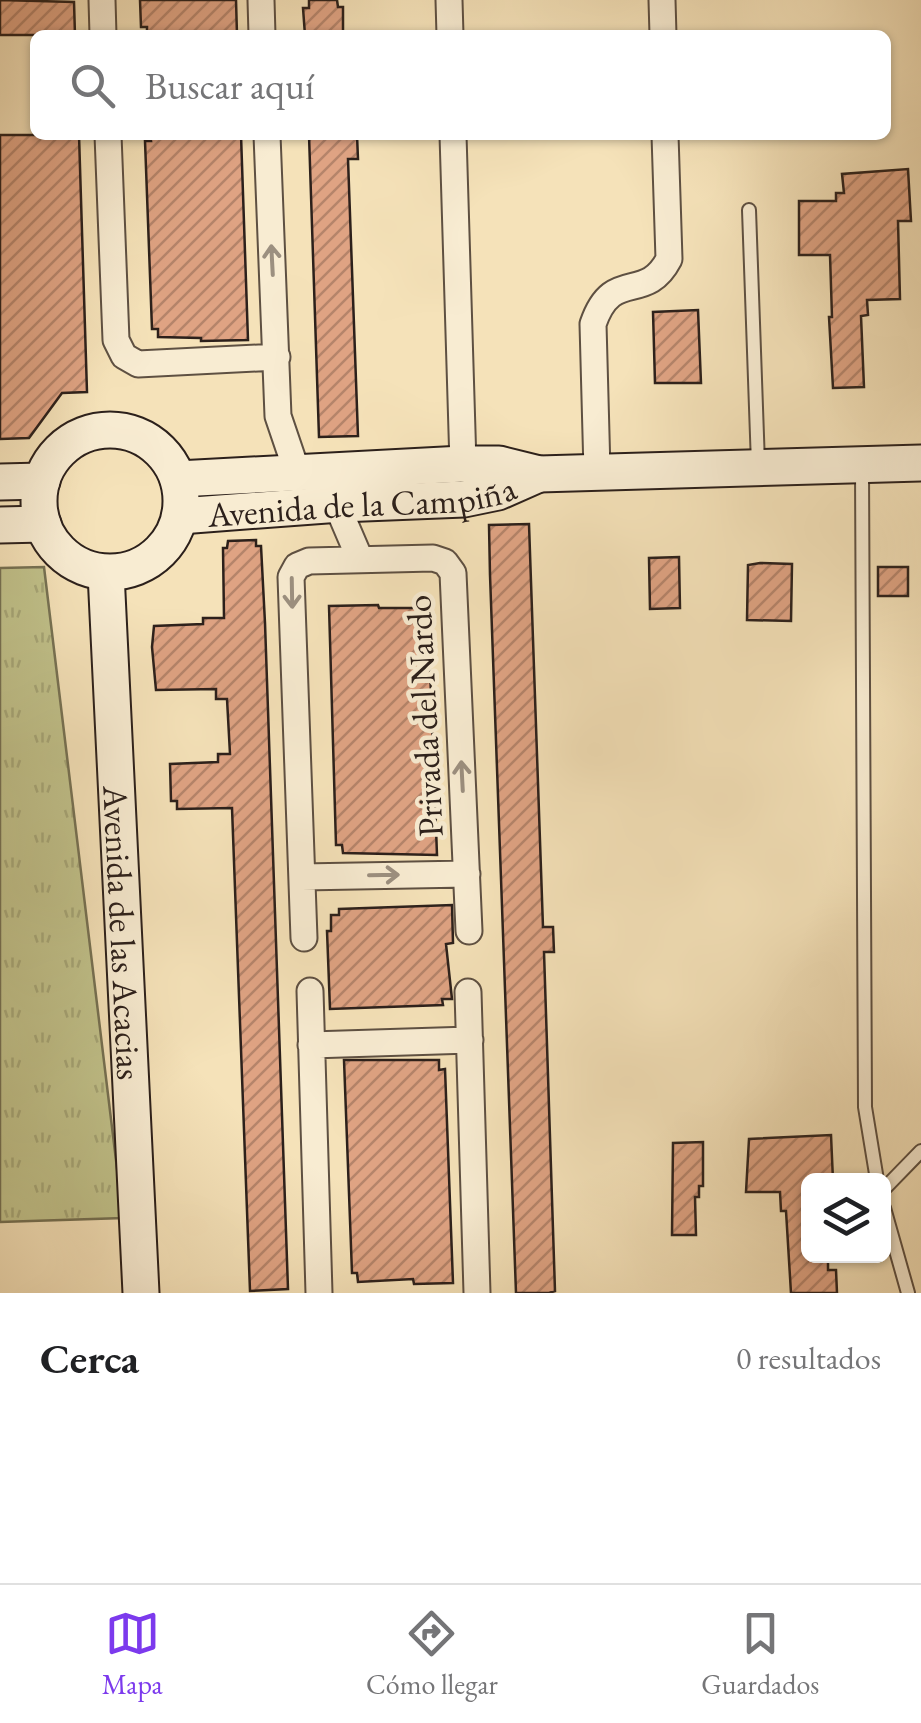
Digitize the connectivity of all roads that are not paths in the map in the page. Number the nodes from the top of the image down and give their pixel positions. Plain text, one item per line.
1 (102, 0) edge
2 (261, 0) edge
3 (449, 0) edge
4 (662, 0) edge
5 (104, 30) edge
6 (262, 30) edge
7 (450, 30) edge
8 (663, 30) edge
9 (108, 140) edge
10 (267, 140) edge
11 (453, 140) edge
12 (665, 140) edge
13 (749, 210) dead end
14 (276, 357) junction
15 (921, 462) edge
16 (463, 464) junction
17 (862, 464) junction
18 (758, 467) junction
19 (597, 470) junction
20 (280, 473) junction
21 (539, 474) junction
22 (178, 479) junction
23 (42, 481) junction
24 (0, 482) edge
25 (413, 484) junction
26 (338, 504) junction
27 (180, 516) junction
28 (42, 524) junction
29 (0, 526) edge
30 (358, 554) junction
31 (324, 561) junction
32 (106, 573) junction
33 (466, 874) junction
34 (302, 877) junction
35 (469, 931) dead end
36 (304, 938) dead end
37 (310, 991) dead end
38 (468, 992) dead end
39 (470, 1040) junction
40 (310, 1045) junction
41 (921, 1151) edge
42 (876, 1173) edge
43 (891, 1183) edge
44 (891, 1233) edge
45 (140, 1293) edge
46 (319, 1293) edge
47 (477, 1293) edge
48 (908, 1293) edge

1 - 5 street
2 - 6 street
3 - 7 street
4 - 8 street
9 - 14 street
14 -> 10 street
11 - 16 street
12 - 19 street
13 - 18 lane
14 - 20 street
15 - 17 street, Avenida de la Campiña
16 - 21 street, Avenida de la Campiña
16 - 25 street, Avenida de la Campiña
17 - 18 street, Avenida de la Campiña
17 - 42 lane
18 - 19 street, Avenida de la Campiña
19 - 21 street, Avenida de la Campiña
20 - 22 street, Avenida de la Campiña
20 - 26 street, Avenida de la Campiña
21 - 25 street, Avenida de la Campiña
22 - 23 street
22 - 27 street
23 - 24 street
23 - 28 street
25 - 26 street, Avenida de la Campiña
26 - 27 street, Avenida de la Campiña
26 - 30 street
26 - 31 street
27 - 32 street
28 - 29 street
28 - 32 street
30 - 31 street, Privada del Nardo
33 -> 30 street, Privada del Nardo
31 -> 34 street
32 - 45 street, Avenida de las Acacias
34 -> 33 street, Privada del Nardo
33 - 35 street, Privada del Nardo
34 - 36 street
37 - 40 street
38 - 39 street
39 - 40 street
39 - 47 street
40 - 46 street
41 - 43 lane
44 - 48 lane

